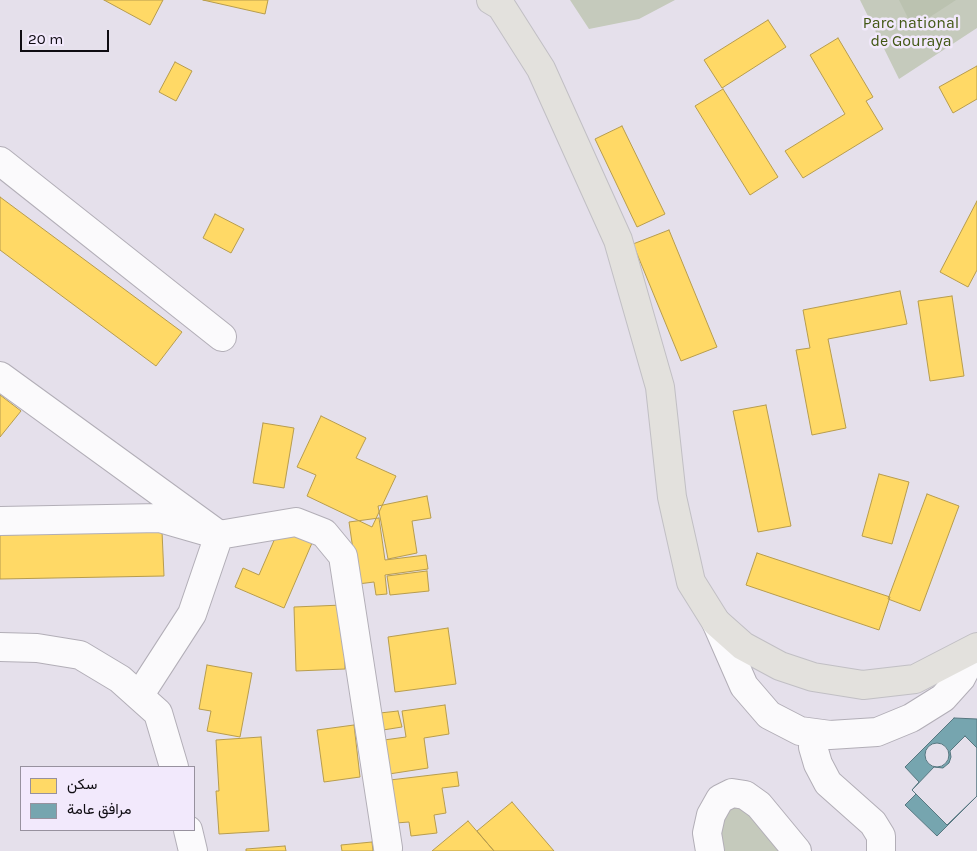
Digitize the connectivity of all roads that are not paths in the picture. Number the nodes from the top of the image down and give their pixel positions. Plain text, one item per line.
1 (492, 0) edge
2 (0, 161) edge
3 (222, 337) dead end
4 (0, 376) edge
5 (0, 521) edge
6 (218, 535) junction
7 (716, 622) junction
8 (0, 647) edge
9 (976, 648) edge
10 (139, 696) junction
11 (812, 733) junction
12 (174, 766) edge
13 (188, 831) edge
14 (388, 848) dead end
15 (193, 851) edge
16 (710, 851) edge
17 (797, 851) edge
18 (881, 851) edge

1 - 7 main road
2 - 3 street
4 - 6 street
5 - 6 street
6 - 10 street
6 - 14 street
7 - 9 main road
7 - 11 street
8 - 10 street
9 - 11 street
10 - 12 street
11 - 18 street
13 - 15 street
16 - 17 street

